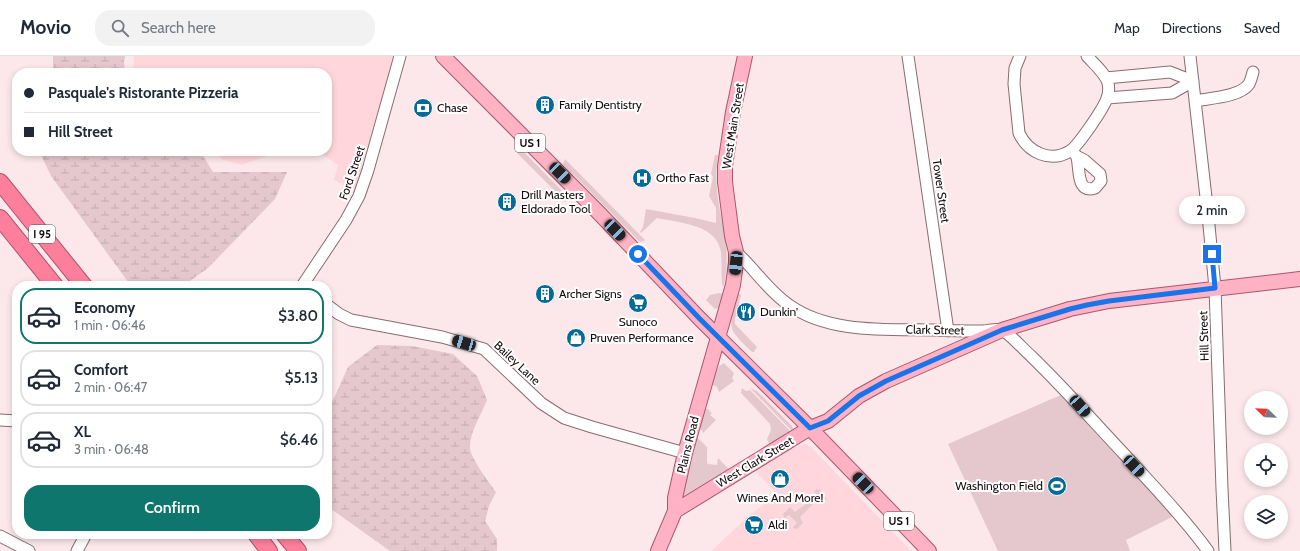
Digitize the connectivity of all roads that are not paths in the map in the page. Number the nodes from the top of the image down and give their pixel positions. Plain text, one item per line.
1 (400, 56) edge
2 (443, 56) edge
3 (745, 56) edge
4 (908, 56) edge
5 (1020, 56) edge
6 (1087, 56) edge
7 (1190, 56) edge
8 (1253, 72) dead end
9 (1106, 78) junction
10 (1193, 82) junction
11 (1107, 98) junction
12 (1195, 101) junction
13 (0, 182) edge
14 (0, 218) edge
15 (736, 252) junction
16 (1300, 279) edge
17 (51, 281) edge
18 (80, 281) edge
19 (305, 281) edge
20 (1215, 288) junction
21 (332, 309) edge
22 (1002, 330) junction
23 (952, 331) junction
24 (719, 337) junction
25 (962, 348) junction
26 (0, 420) edge
27 (12, 421) edge
28 (810, 428) junction
29 (685, 454) junction
30 (675, 511) junction
31 (0, 536) edge
32 (83, 539) edge
33 (260, 539) edge
34 (288, 539) edge
35 (1225, 548) edge
36 (1206, 549) edge
37 (29, 551) edge
38 (77, 551) edge
39 (269, 551) edge
40 (298, 551) edge
41 (658, 551) edge
42 (929, 551) edge

1 - 19 street, Ford Street
2 - 24 main road, US 1
3 - 15 main road, West Main Street
4 - 23 street, Tower Street
5 - 11 street
6 - 9 street
7 - 10 street, Hill Street
8 - 12 street
9 - 10 street
9 - 11 street
10 - 11 street
10 - 12 street, Hill Street
12 - 20 street, Hill Street
13 - 18 highway, I 95
14 - 17 highway, I 95
15 - 23 street, Clark Street
15 - 24 main road, West Main Street
16 - 20 main road, Clark Street
20 - 22 main road, Clark Street
20 - 35 street, Hill Street
21 - 29 street, Bailey Lane
22 - 23 street, Clark Street
22 - 25 main road, West Clark Street
22 - 36 street
23 - 25 street
24 - 28 main road, US 1
24 - 29 main road, Plains Road
25 - 28 main road, West Clark Street
26 - 27 street
28 - 30 main road, West Clark Street
28 - 42 main road, US 1
29 - 30 main road, Plains Road
30 - 41 main road, Plains Road
31 - 37 street
32 - 38 street
33 - 39 highway
34 - 40 highway
35 - 36 street, Hill Street

